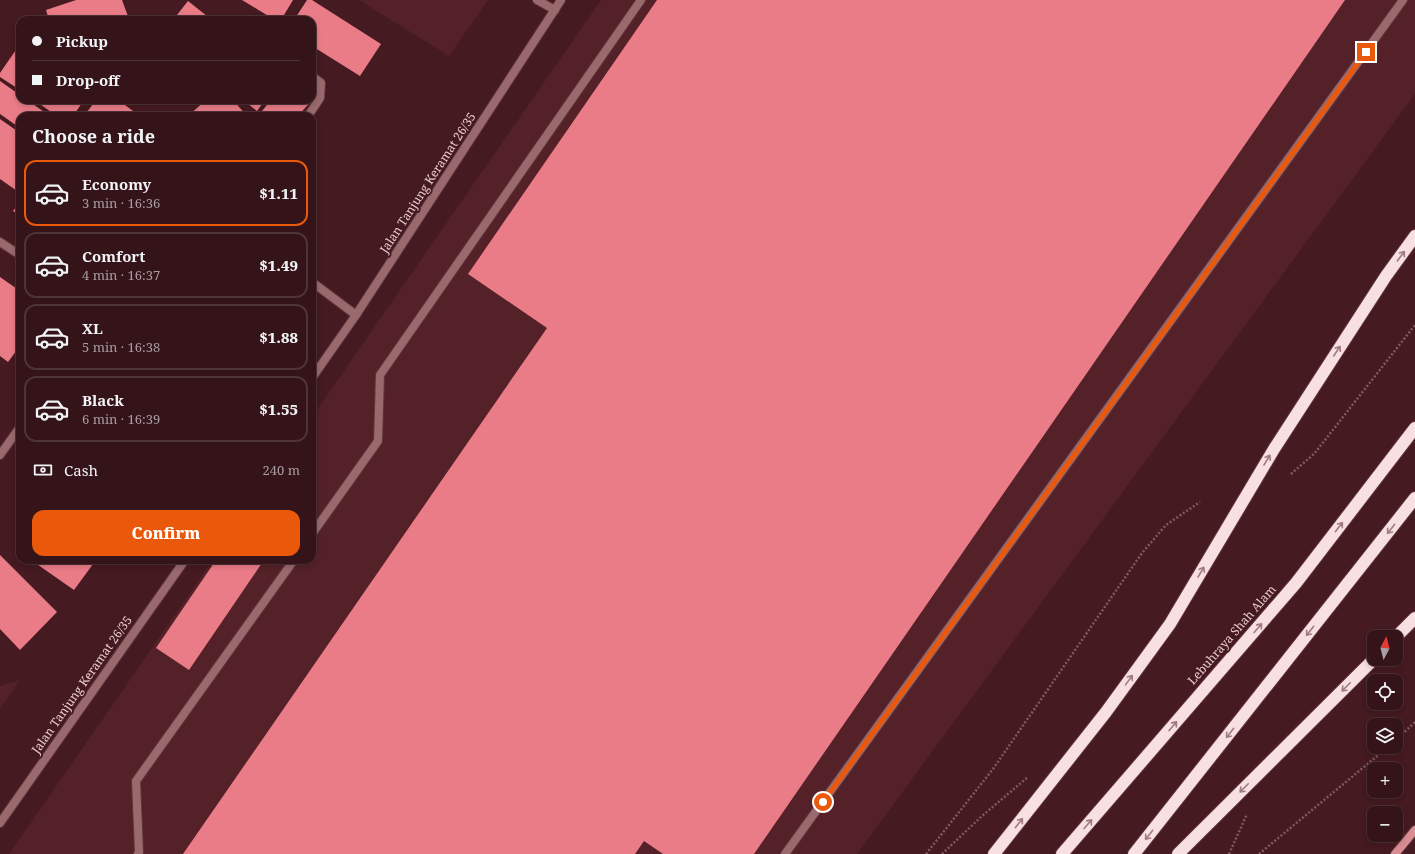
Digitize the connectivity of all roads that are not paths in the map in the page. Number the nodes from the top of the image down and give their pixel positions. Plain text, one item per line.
1 (537, 0) edge
2 (561, 0) edge
3 (641, 0) edge
4 (1404, 0) edge
5 (555, 10) junction
6 (316, 79) edge
7 (316, 104) edge
8 (1415, 236) edge
9 (0, 242) edge
10 (16, 252) edge
11 (316, 285) edge
12 (356, 315) junction
13 (316, 372) edge
14 (1415, 428) edge
15 (16, 433) edge
16 (0, 455) edge
17 (1415, 498) edge
18 (316, 528) edge
19 (182, 564) edge
20 (291, 564) edge
21 (1415, 618) edge
22 (1403, 630) edge
23 (1367, 666) edge
24 (0, 823) edge
25 (1415, 830) edge
26 (138, 854) edge
27 (785, 854) edge
28 (994, 854) edge
29 (1062, 854) edge
30 (1134, 854) edge
31 (1178, 854) edge
32 (1395, 854) edge

1 - 5 street
2 - 5 street, Jalan Tanjung Keramat 26/35
3 - 18 street
4 - 27 street
5 - 12 street, Jalan Tanjung Keramat 26/35
6 - 7 street
28 -> 8 highway
9 - 10 street
11 - 12 street
12 - 13 street, Jalan Tanjung Keramat 26/35
29 -> 14 highway, Lebuhraya Shah Alam
15 - 16 street
17 -> 30 highway
19 - 24 street, Jalan Tanjung Keramat 26/35
20 - 26 street
21 - 22 highway
23 -> 31 highway
25 - 32 main road

